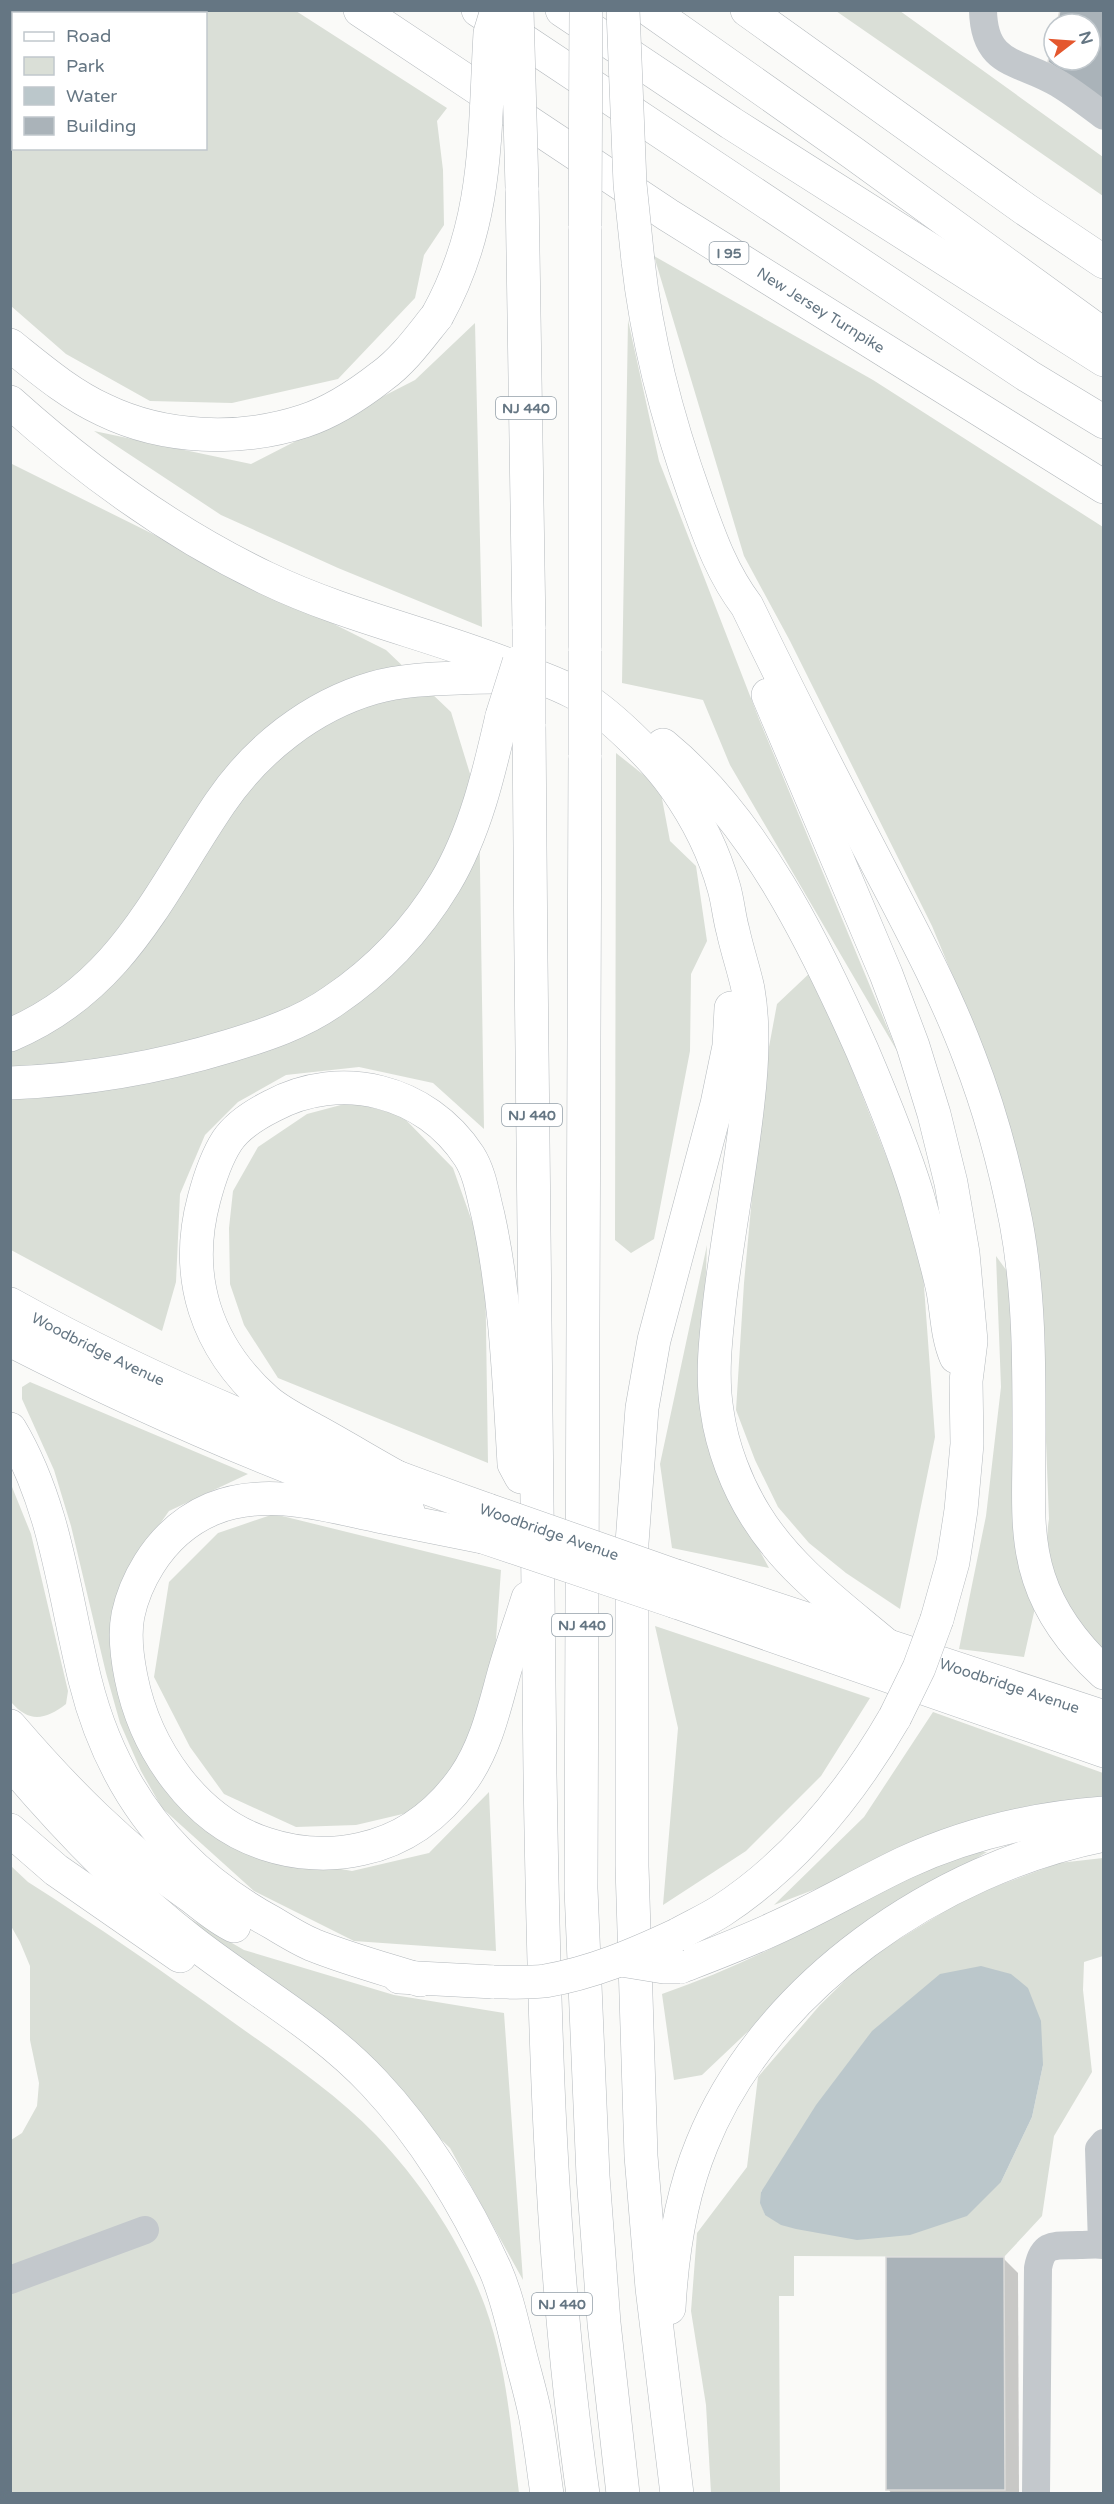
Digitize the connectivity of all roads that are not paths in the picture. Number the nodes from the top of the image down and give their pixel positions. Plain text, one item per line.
1 (360, 10) edge
2 (478, 10) edge
3 (497, 10) edge
4 (517, 10) edge
5 (562, 10) edge
6 (586, 10) edge
7 (623, 10) edge
8 (650, 10) edge
9 (747, 10) edge
10 (983, 10) edge
11 (1104, 116) edge
12 (1104, 262) edge
13 (1104, 335) edge
14 (10, 345) edge
15 (1104, 360) edge
16 (10, 402) edge
17 (1104, 422) edge
18 (1104, 487) edge
19 (730, 583) junction
20 (551, 682) junction
21 (601, 712) junction
22 (515, 720) junction
23 (731, 925) junction
24 (10, 1035) edge
25 (10, 1083) edge
26 (10, 1304) edge
27 (10, 1340) edge
28 (966, 1381) junction
29 (10, 1429) edge
30 (402, 1480) junction
31 (536, 1506) junction
32 (485, 1524) junction
33 (536, 1575) junction
34 (676, 1589) junction
35 (891, 1649) junction
36 (1104, 1673) edge
37 (1104, 1717) edge
38 (10, 1726) edge
39 (1104, 1751) edge
40 (10, 1762) edge
41 (1104, 1813) edge
42 (10, 1830) edge
43 (1104, 1835) edge
44 (678, 1951) junction
45 (420, 1980) junction
46 (1104, 2143) edge
47 (427, 2150) junction
48 (145, 2230) dead end
49 (1103, 2244) edge
50 (10, 2280) edge
51 (664, 2399) junction
52 (547, 2493) edge
53 (583, 2493) edge
54 (623, 2493) edge
55 (676, 2493) edge
56 (1036, 2493) edge

1 - 18 main road, New Jersey Turnpike / I 95
2 - 17 main road
3 - 14 main road, bridge
4 - 22 main road, NJ 440, bridge
5 - 15 main road
6 - 54 main road, NJ 440, bridge
7 - 19 main road, bridge
8 - 13 main road
9 - 12 main road
10 - 11 lane
16 - 20 main road
19 - 28 main road
19 - 36 main road
20 - 21 main road
20 - 24 main road
21 - 23 main road
21 - 28 main road
22 - 25 main road
22 - 31 main road, NJ 440
23 - 35 main road
23 - 51 main road
26 - 30 main road, Woodbridge Avenue
27 - 32 main road, Woodbridge Avenue
28 - 44 main road, bridge
29 - 45 main road
30 - 31 main road
30 - 32 main road, Woodbridge Avenue
31 - 33 main road, NJ 440
32 - 33 main road
32 - 34 main road, Woodbridge Avenue, bridge
33 - 53 main road, NJ 440
34 - 35 main road, Woodbridge Avenue
34 - 39 main road, Woodbridge Avenue
35 - 37 main road, Woodbridge Avenue
38 - 45 main road
40 - 47 main road
41 - 44 main road
42 - 47 main road
43 - 51 main road
44 - 45 main road, bridge
46 - 49 lane
47 - 52 main road
48 - 50 lane
49 - 56 lane
51 - 55 main road

